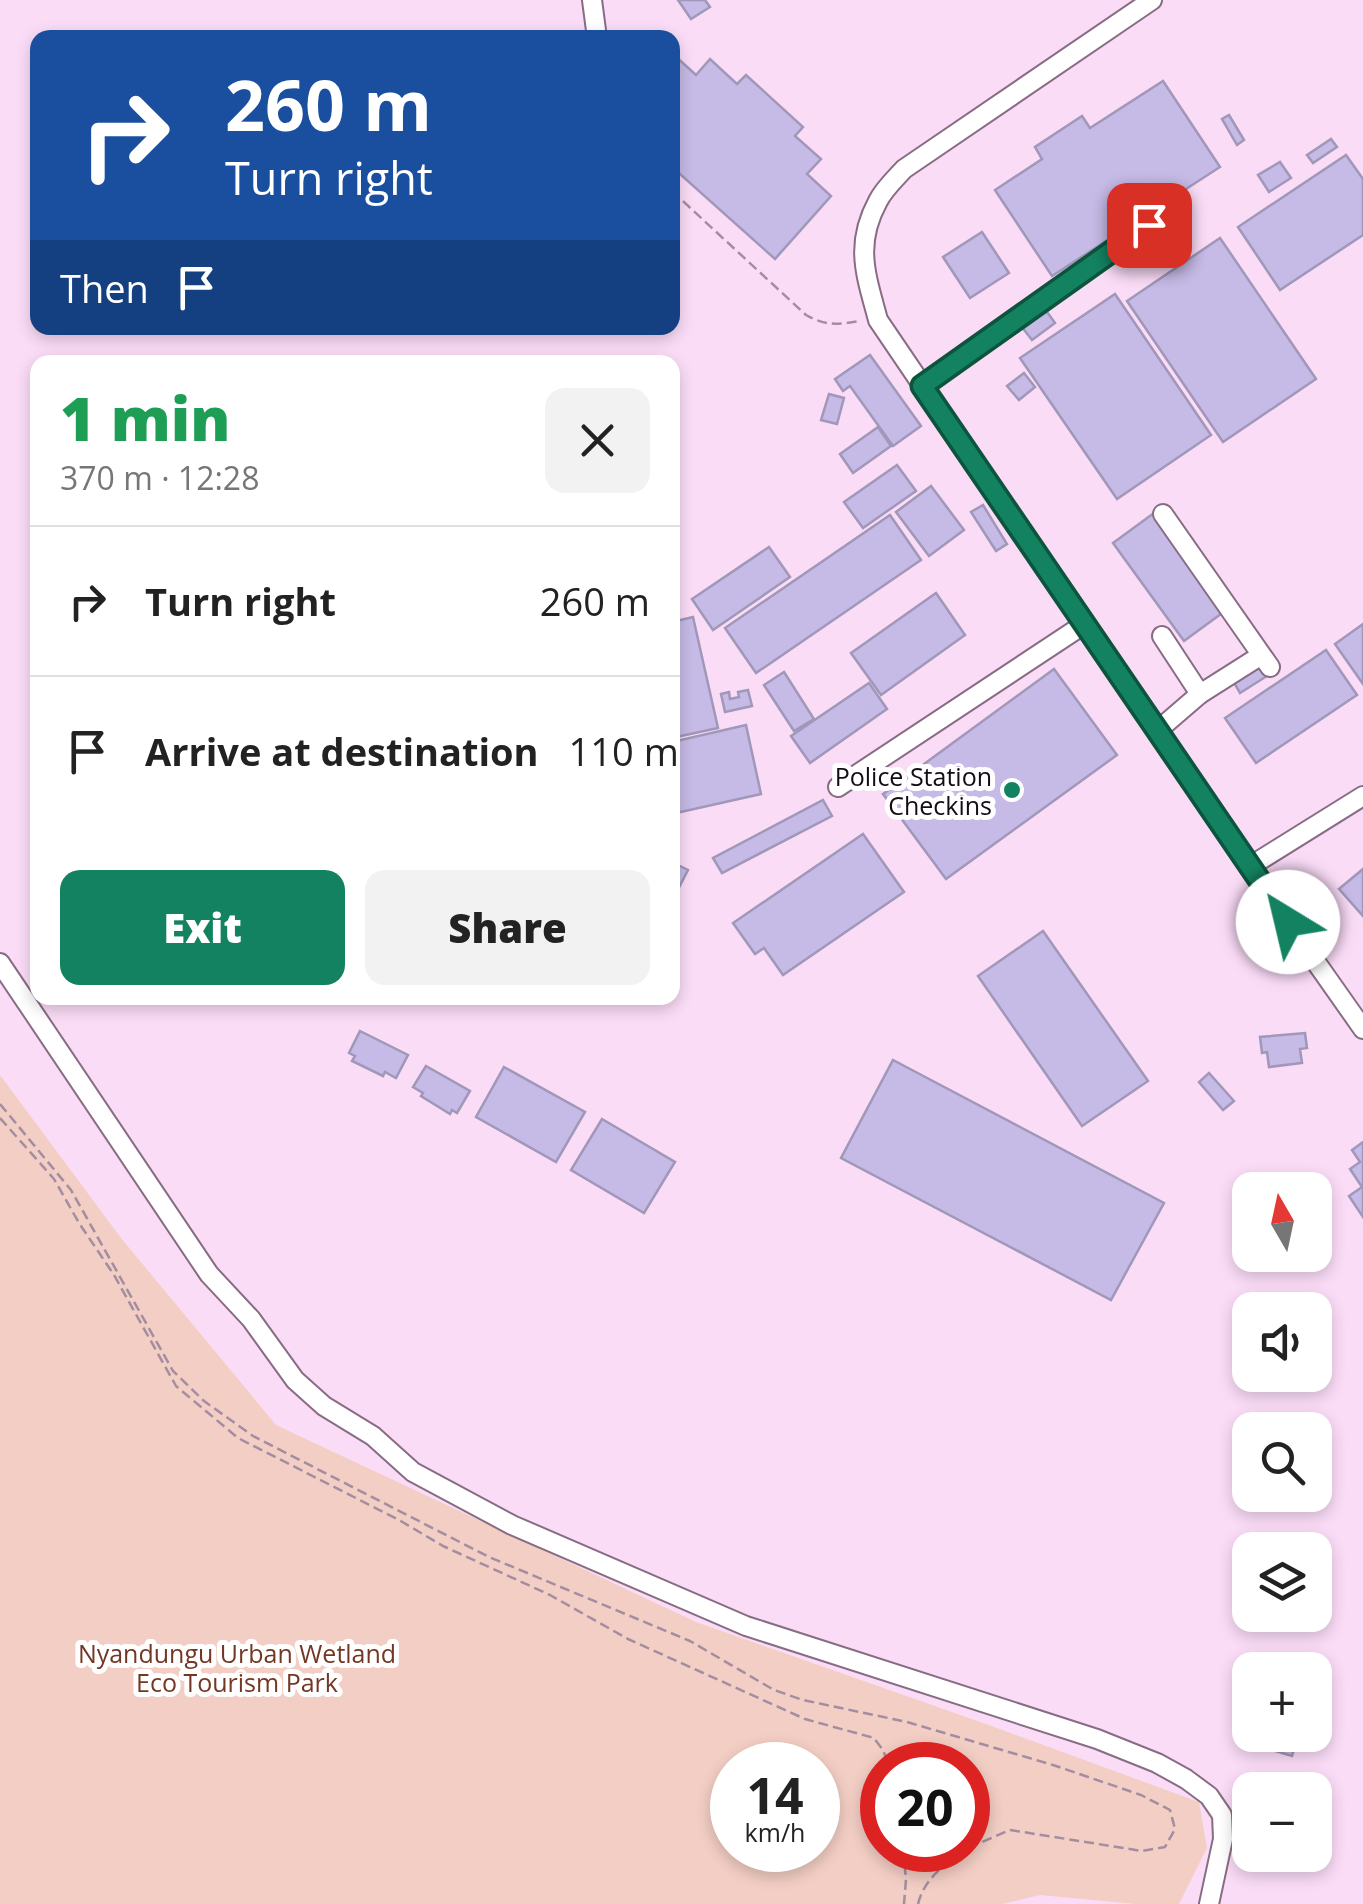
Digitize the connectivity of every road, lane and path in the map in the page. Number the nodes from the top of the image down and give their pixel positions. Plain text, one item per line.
1 (592, 0) edge
2 (1152, 0) edge
3 (595, 30) edge
4 (680, 198) edge
5 (1149, 225) dead end
6 (878, 320) junction
7 (922, 386) junction
8 (1162, 514) dead end
9 (1083, 625) junction
10 (1162, 636) dead end
11 (1200, 694) junction
12 (1156, 731) junction
13 (838, 787) dead end
14 (1363, 796) edge
15 (1249, 868) junction
16 (0, 963) edge
17 (1363, 1029) edge
18 (905, 1872) edge
19 (937, 1872) edge
20 (904, 1904) edge
21 (918, 1904) edge
22 (1209, 1904) edge

1 - 3 street
2 - 6 street
4 - 6 path
5 - 7 street
6 - 7 street
7 - 9 street
8 - 11 street
9 - 12 street
9 - 13 street
10 - 11 street
11 - 12 street
12 - 15 street
14 - 15 street
15 - 17 street
16 - 22 street
18 - 20 path
19 - 21 path

